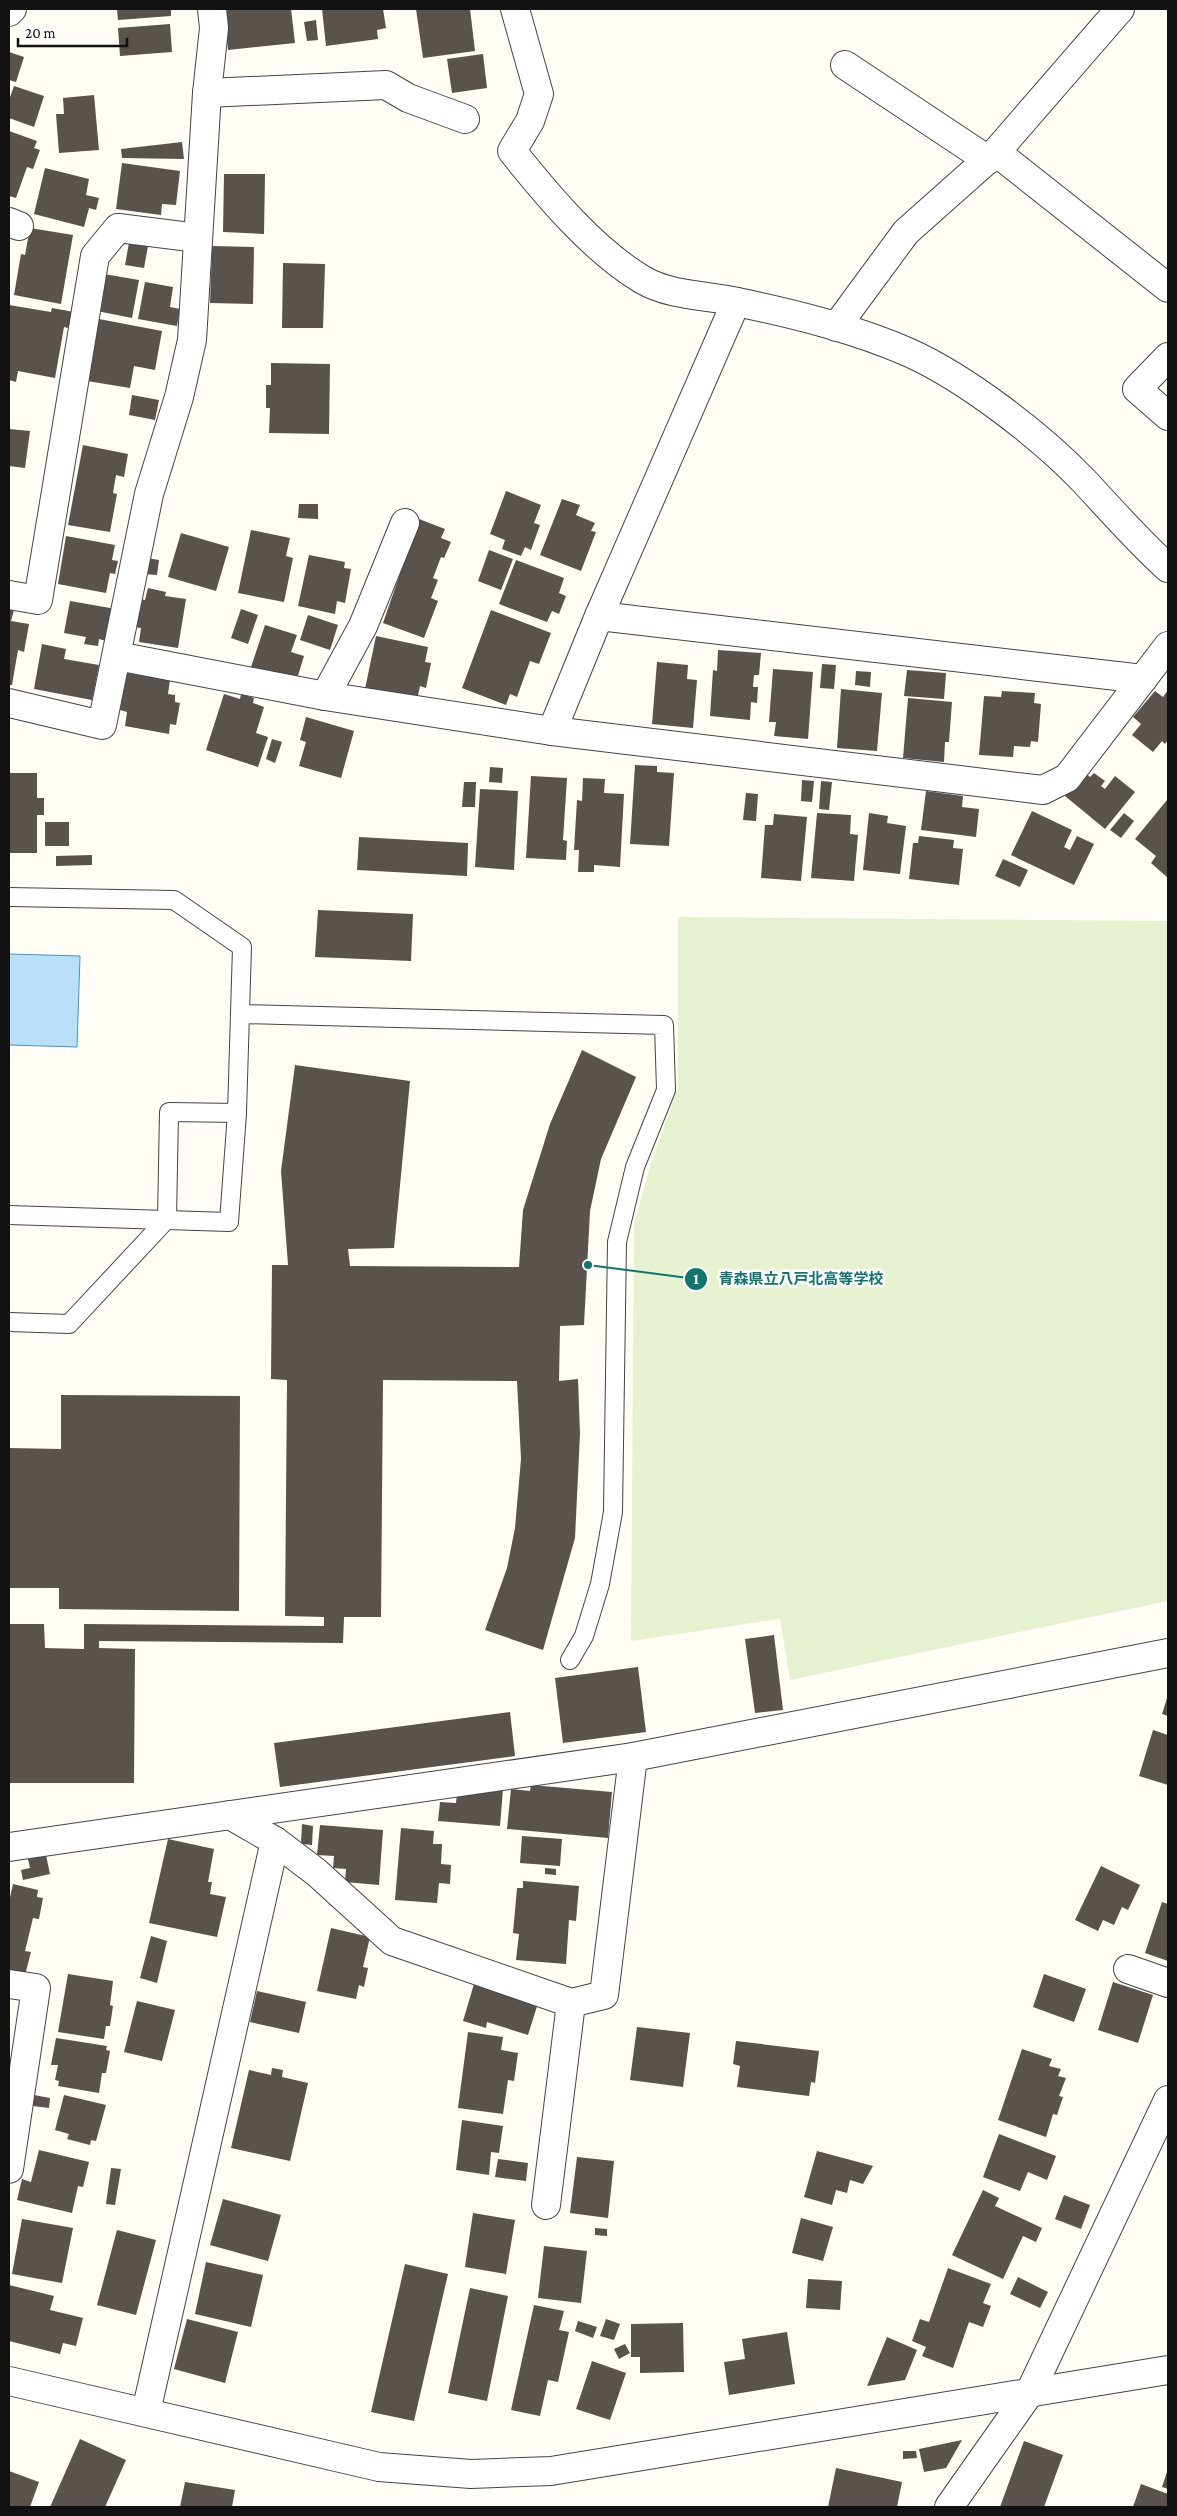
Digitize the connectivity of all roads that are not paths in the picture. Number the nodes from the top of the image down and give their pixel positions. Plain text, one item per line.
1 (12, 9) edge
2 (212, 9) edge
3 (515, 9) edge
4 (1120, 9) edge
5 (9, 12) edge
6 (845, 65) dead end
7 (207, 93) junction
8 (466, 119) dead end
9 (992, 156) junction
10 (198, 238) junction
11 (1168, 288) edge
12 (736, 302) junction
13 (836, 327) junction
14 (1168, 357) edge
15 (1168, 416) edge
16 (405, 523) dead end
17 (1168, 568) edge
18 (9, 594) edge
19 (599, 616) junction
20 (1168, 646) edge
21 (117, 656) junction
22 (1143, 679) junction
23 (325, 696) junction
24 (9, 703) edge
25 (552, 731) junction
26 (9, 897) edge
27 (240, 1014) junction
28 (237, 1113) junction
29 (9, 1215) edge
30 (167, 1219) junction
31 (9, 1322) edge
32 (1168, 1653) edge
33 (570, 1660) dead end
34 (633, 1757) junction
35 (230, 1814) junction
36 (275, 1841) junction
37 (9, 1847) edge
38 (1128, 1969) dead end
39 (1168, 1983) edge
40 (9, 1984) edge
41 (571, 2003) junction
42 (1167, 2107) edge
43 (9, 2169) edge
44 (546, 2205) dead end
45 (1168, 2370) edge
46 (9, 2381) edge
47 (1030, 2392) junction
48 (146, 2412) junction
49 (949, 2507) edge

1 - 5 street
2 - 7 street
3 - 12 street
4 - 9 street
6 - 9 street
7 - 8 street
7 - 10 street
9 - 11 street
9 - 13 street
10 - 18 street
10 - 21 street
12 - 13 street
12 - 19 street
13 - 17 street
14 - 15 street
16 - 23 street
19 - 22 street
19 - 25 street
20 - 22 street
21 - 23 street
21 - 24 street
22 - 25 street
23 - 25 street
26 - 27 lane
27 - 28 lane
27 - 33 lane
28 - 30 lane
28 - 30 lane
29 - 30 lane
30 - 31 lane
32 - 34 street
34 - 35 street
34 - 41 street
35 - 36 street
35 - 37 street
36 - 41 street
36 - 48 street
38 - 39 street
40 - 43 street
41 - 44 street
42 - 47 street
45 - 47 street
46 - 48 street
47 - 48 street
47 - 49 street

